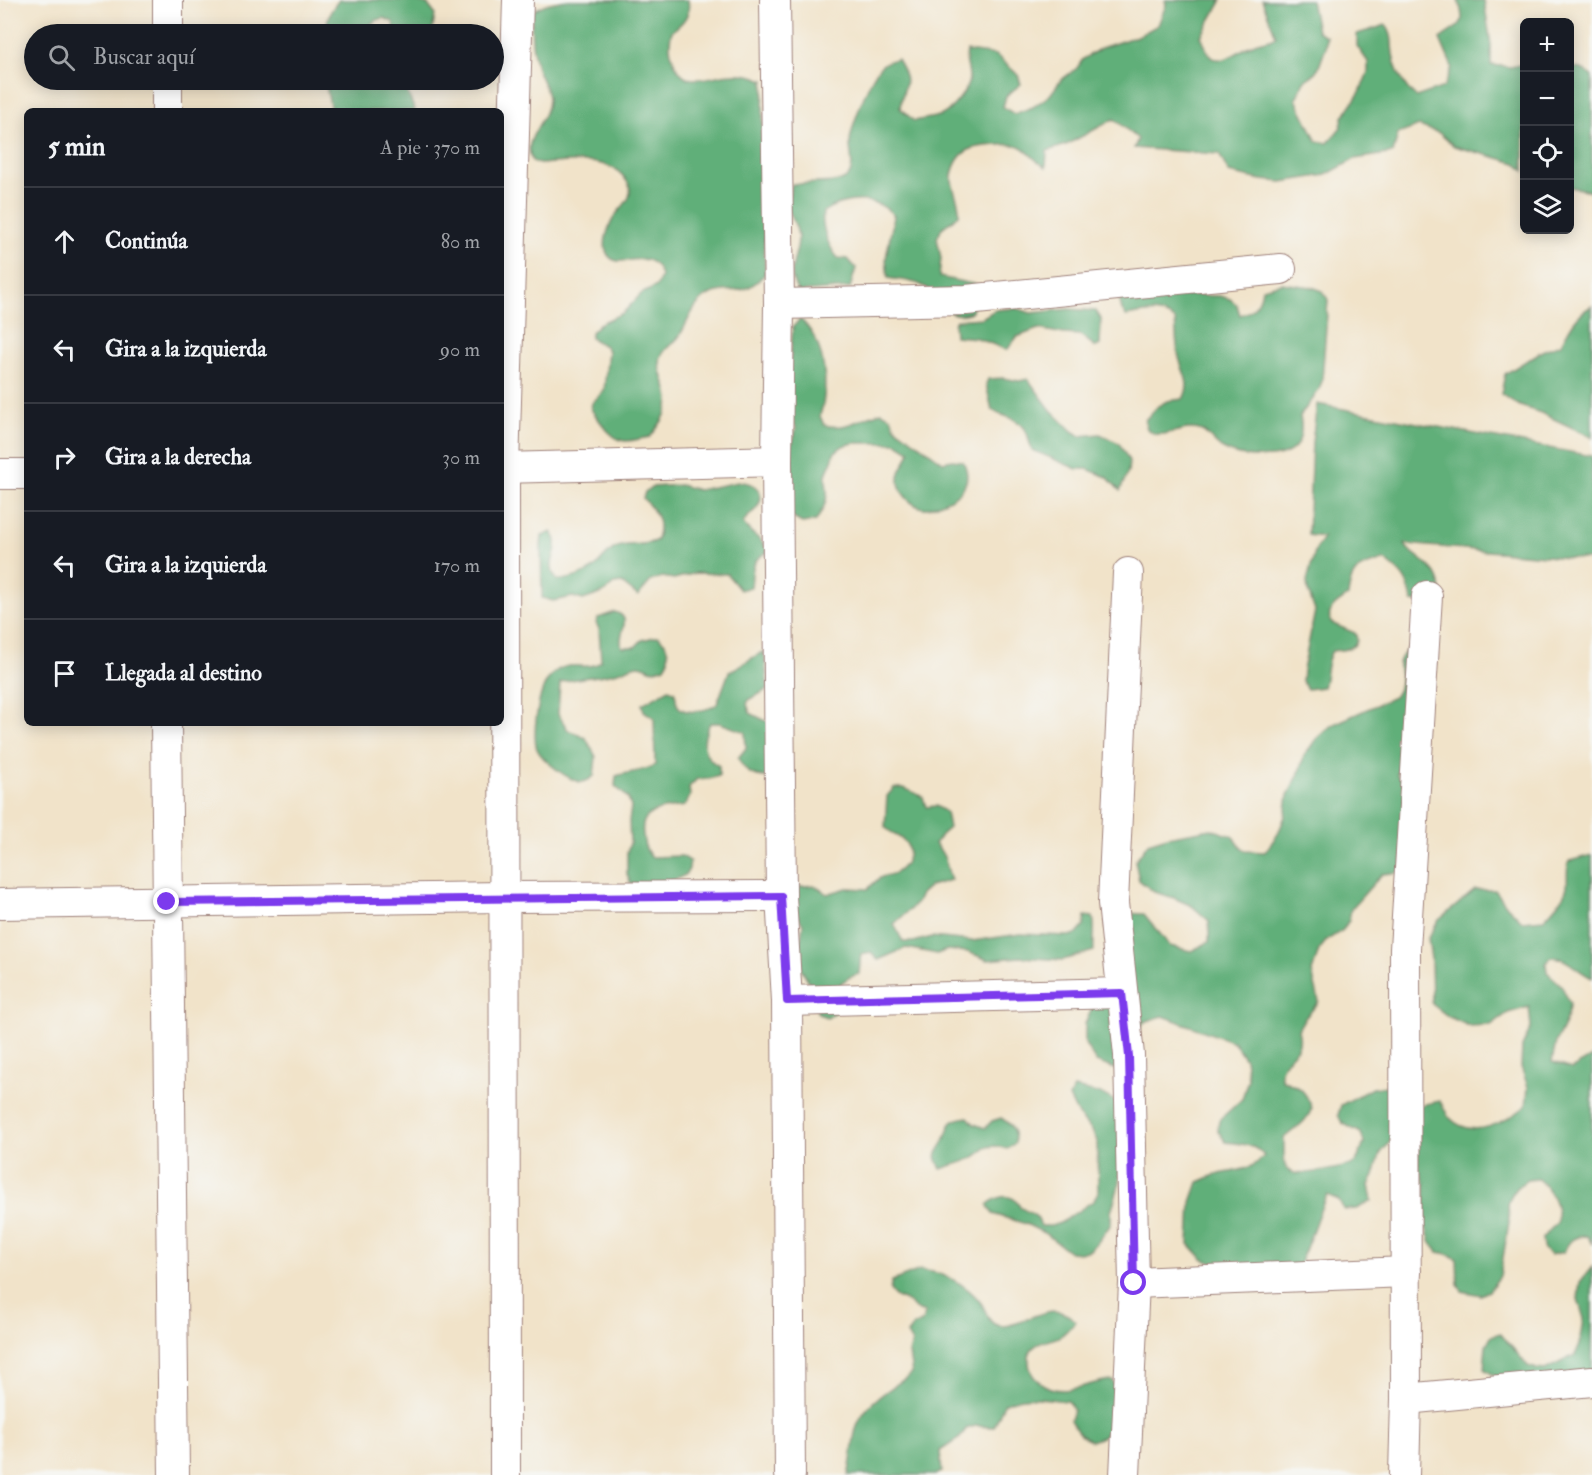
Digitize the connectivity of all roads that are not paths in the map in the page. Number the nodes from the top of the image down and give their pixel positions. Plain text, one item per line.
1 (168, 0) edge
2 (518, 0) edge
3 (775, 0) edge
4 (168, 24) edge
5 (167, 90) edge
6 (167, 108) edge
7 (1281, 269) dead end
8 (780, 304) junction
9 (504, 437) edge
10 (777, 461) junction
11 (504, 468) edge
12 (0, 474) edge
13 (24, 474) edge
14 (1128, 573) dead end
15 (1427, 596) dead end
16 (166, 726) edge
17 (504, 726) edge
18 (781, 896) junction
19 (504, 897) junction
20 (167, 902) junction
21 (0, 904) edge
22 (1122, 993) junction
23 (787, 1001) junction
24 (1406, 1272) junction
25 (1134, 1283) junction
26 (1592, 1381) edge
27 (1406, 1399) junction
28 (174, 1475) edge
29 (505, 1475) edge
30 (790, 1475) edge
31 (1125, 1475) edge
32 (1404, 1475) edge

1 - 4 street
2 - 9 street
3 - 8 street
5 - 6 street
7 - 8 street
8 - 10 street
10 - 11 street
10 - 18 street
12 - 13 street
14 - 22 street
15 - 24 street
16 - 20 street
17 - 19 street
18 - 19 street
18 - 23 street
19 - 20 street
19 - 29 street
20 - 21 street
20 - 28 street
22 - 23 street
22 - 25 street
23 - 30 street
24 - 25 street
24 - 27 street
25 - 31 street
26 - 27 street
27 - 32 street

